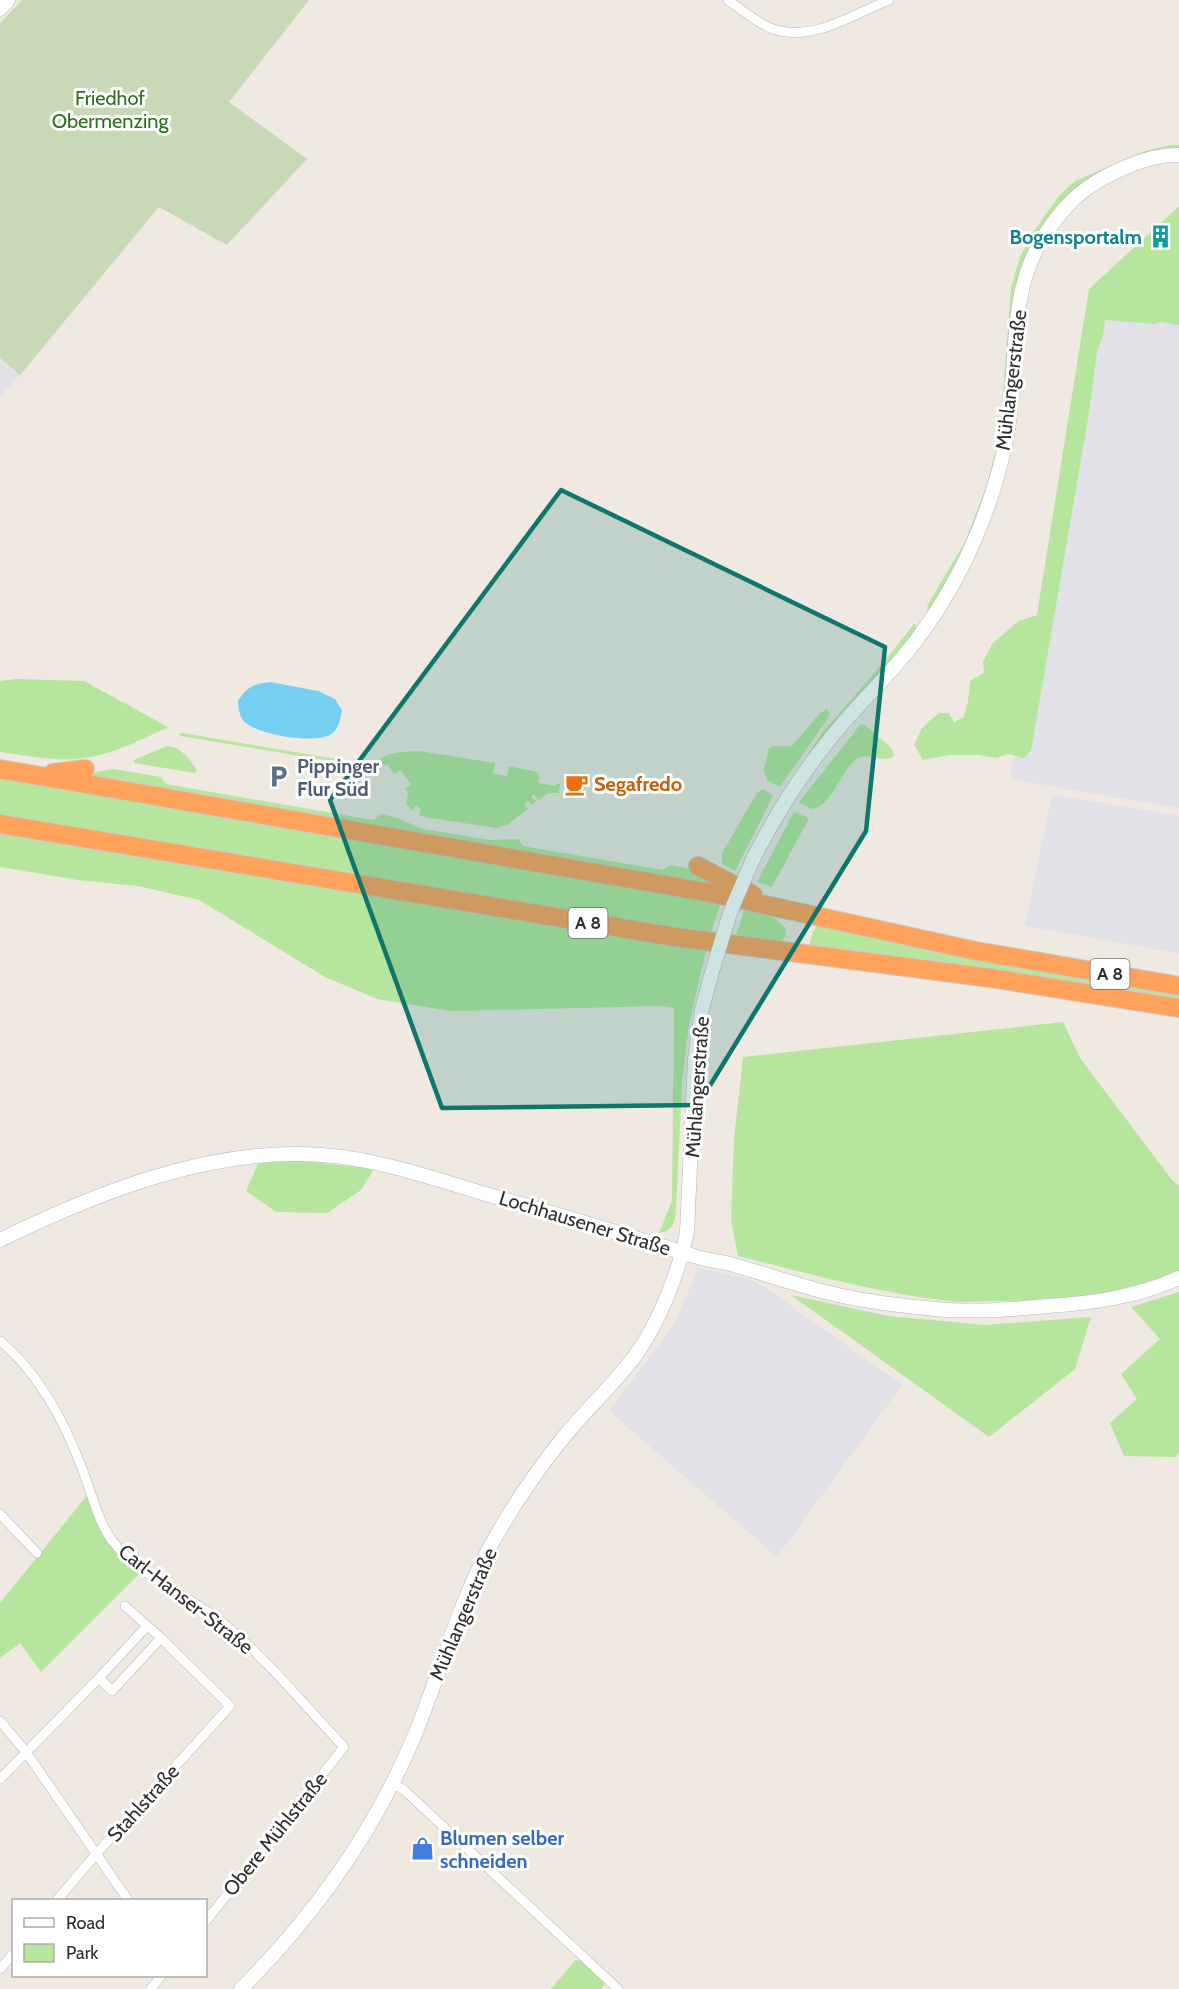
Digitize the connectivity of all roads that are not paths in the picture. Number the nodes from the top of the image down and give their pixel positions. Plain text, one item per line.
1 (8, 0) edge
2 (728, 0) edge
3 (889, 0) edge
4 (0, 9) edge
5 (1179, 155) edge
6 (0, 769) edge
7 (85, 769) dead end
8 (33, 775) junction
9 (0, 824) edge
10 (698, 866) dead end
11 (773, 906) junction
12 (1179, 986) edge
13 (1179, 1008) edge
14 (0, 1240) edge
15 (683, 1252) junction
16 (1179, 1278) edge
17 (0, 1341) edge
18 (0, 1516) edge
19 (37, 1553) dead end
20 (125, 1606) dead end
21 (147, 1626) junction
22 (161, 1638) junction
23 (99, 1678) junction
24 (0, 1721) edge
25 (344, 1747) joint
26 (26, 1752) junction
27 (0, 1779) edge
28 (392, 1783) junction
29 (97, 1853) junction
30 (58, 1899) edge
31 (127, 1899) edge
32 (207, 1920) edge
33 (12, 1955) edge
34 (0, 1969) edge
35 (156, 1982) edge
36 (164, 1989) edge
37 (241, 1989) edge
38 (618, 1989) edge

1 - 4 main road
2 - 3 street
5 - 15 main road, Mühlangerstraße, bridge
6 - 8 highway, A 8
7 - 8 highway
8 - 11 highway, A 8
9 - 13 highway, A 8
10 - 11 highway
11 - 12 highway, A 8
14 - 15 main road, Lochhausener Straße
15 - 16 main road, Lochhausener Straße
15 - 28 main road, Mühlangerstraße
17 - 25 street, Carl-Hanser-Straße
18 - 19 street
20 - 21 street
21 - 22 street
21 - 23 street
22 - 23 street
22 - 29 street, Stahlstraße
23 - 26 street
24 - 26 street
25 - 32 street, Obere Mühlstraße
26 - 27 street
26 - 29 street
28 - 37 main road, Mühlangerstraße
28 - 38 street
29 - 30 street, Stahlstraße
29 - 31 street
33 - 34 street
35 - 36 street

